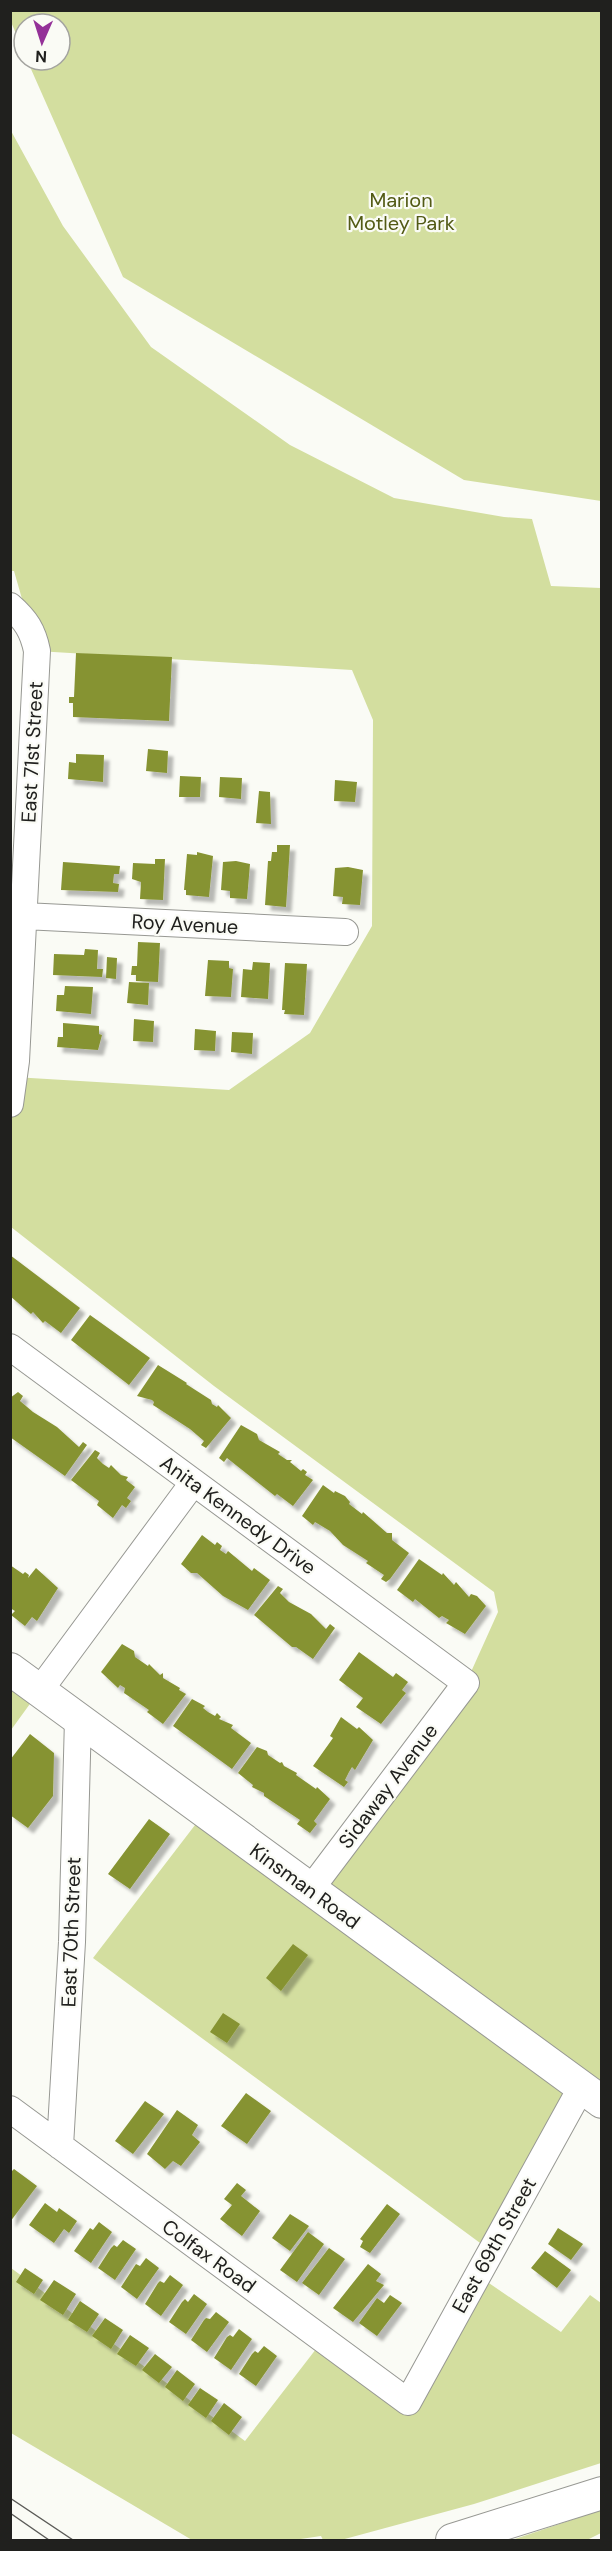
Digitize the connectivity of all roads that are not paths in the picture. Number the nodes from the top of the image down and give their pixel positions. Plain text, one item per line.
1 (10, 606) edge
2 (24, 916) junction
3 (345, 932) dead end
4 (10, 1104) edge
5 (10, 1347) edge
6 (193, 1483) junction
7 (10, 1669) edge
8 (466, 1683) joint
9 (40, 1690) junction
10 (78, 1719) junction
11 (310, 1890) junction
12 (591, 2095) edge
13 (10, 2109) edge
14 (60, 2146) junction
15 (408, 2402) joint
16 (602, 2493) edge
17 (452, 2541) edge

1 - 2 street, East 71st Street
2 - 3 street, Roy Avenue
2 - 4 street, East 71st Street
5 - 6 street, Anita Kennedy Drive
6 - 8 street, Anita Kennedy Drive
6 - 9 street
7 - 9 main road, Kinsman Road
8 - 11 street, Sidaway Avenue
9 - 10 main road, Kinsman Road
10 - 11 main road, Kinsman Road
10 - 14 street, East 70th Street
11 - 12 main road, Kinsman Road
12 - 15 street, East 69th Street
13 - 14 street, Colfax Road
14 - 15 street, Colfax Road
16 - 17 main road

